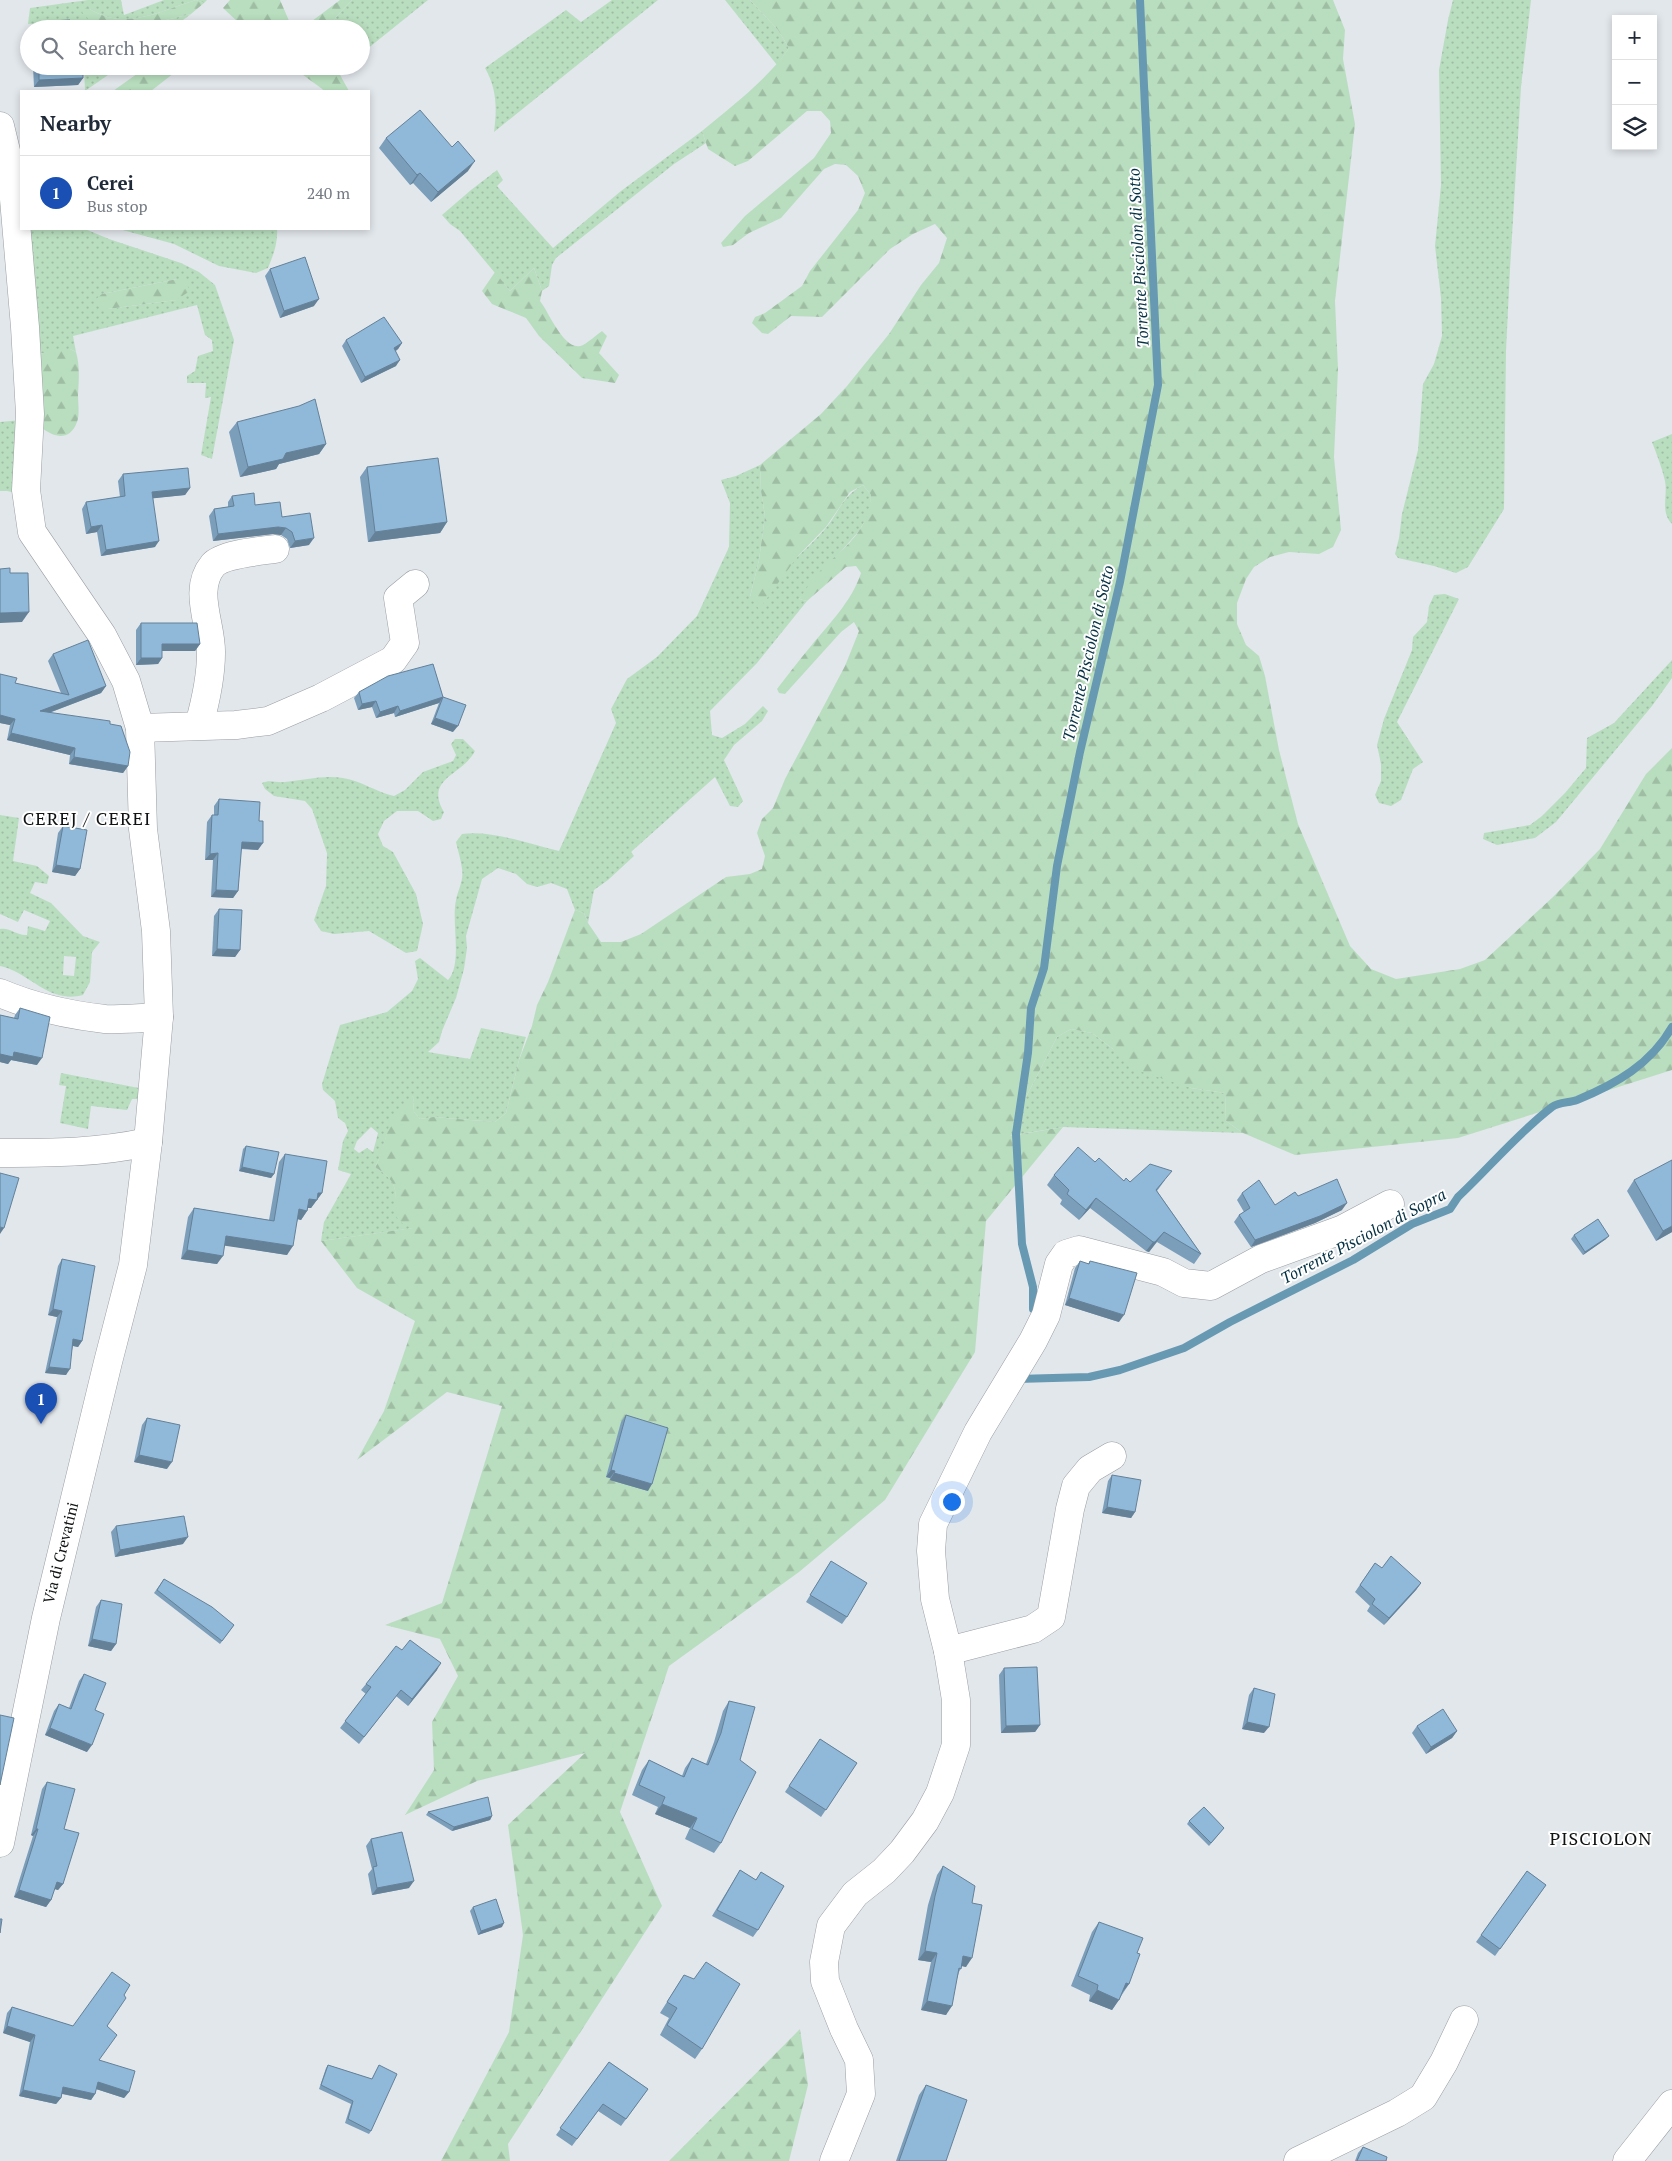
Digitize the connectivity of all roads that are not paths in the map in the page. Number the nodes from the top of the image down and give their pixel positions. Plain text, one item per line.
1 (0, 126) edge
2 (275, 548) dead end
3 (415, 584) dead end
4 (200, 725) junction
5 (140, 728) junction
6 (0, 994) edge
7 (159, 1017) junction
8 (148, 1142) junction
9 (0, 1153) edge
10 (1390, 1204) dead end
11 (1112, 1456) dead end
12 (948, 1651) junction
13 (0, 1843) edge
14 (1464, 2020) dead end
15 (1672, 2104) edge
16 (834, 2161) edge
17 (1298, 2161) edge
18 (1627, 2161) edge

1 - 5 street, Via di Crevatini
2 - 4 street
3 - 4 street
4 - 5 street
5 - 7 street, Via di Crevatini
6 - 7 street
7 - 8 street, Via di Crevatini
8 - 9 street
8 - 13 street, Via di Crevatini
10 - 12 street
11 - 12 street
12 - 16 street
14 - 17 street
15 - 18 street

